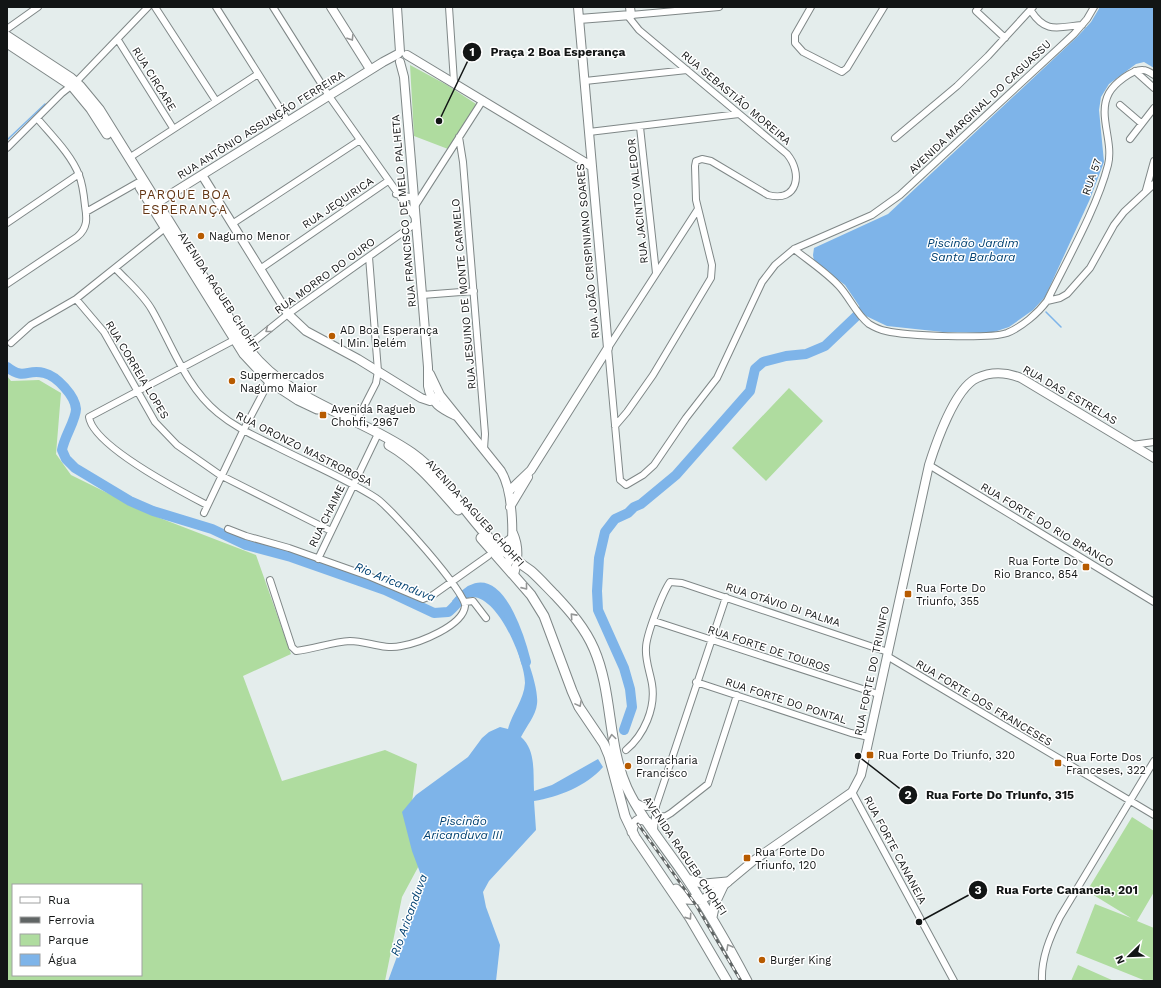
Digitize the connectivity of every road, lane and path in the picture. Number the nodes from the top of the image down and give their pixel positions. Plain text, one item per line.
1 (38, 7) edge
2 (148, 7) edge
3 (155, 7) edge
4 (216, 7) edge
5 (273, 7) edge
6 (331, 7) edge
7 (397, 7) edge
8 (449, 7) edge
9 (578, 7) edge
10 (719, 7) edge
11 (811, 7) edge
12 (884, 7) edge
13 (1094, 7) edge
14 (976, 8) edge
15 (1032, 9) edge
16 (629, 12) edge
17 (579, 19) junction
18 (1082, 26) junction
19 (7, 29) edge
20 (7, 36) edge
21 (1005, 38) junction
22 (118, 40) junction
23 (7, 43) edge
24 (402, 57) junction
25 (370, 69) junction
26 (687, 70) junction
27 (1135, 71) junction
28 (258, 74) junction
29 (1154, 75) edge
30 (585, 81) junction
31 (454, 82) junction
32 (74, 84) junction
33 (1154, 88) edge
34 (329, 96) junction
35 (483, 100) junction
36 (216, 101) junction
37 (1120, 105) dead end
38 (1154, 108) edge
39 (739, 114) junction
40 (37, 118) junction
41 (288, 121) junction
42 (1141, 123) junction
43 (640, 127) junction
44 (173, 128) junction
45 (589, 132) junction
46 (459, 137) junction
47 (895, 138) dead end
48 (1130, 139) dead end
49 (360, 140) junction
50 (7, 148) edge
51 (129, 158) junction
52 (1154, 161) edge
53 (591, 166) junction
54 (79, 174) junction
55 (202, 175) junction
56 (388, 181) junction
57 (137, 183) junction
58 (1154, 184) edge
59 (1146, 190) junction
60 (396, 194) junction
61 (414, 202) junction
62 (155, 205) junction
63 (698, 209) junction
64 (86, 212) junction
65 (416, 221) junction
66 (7, 223) edge
67 (232, 224) junction
68 (165, 228) junction
69 (794, 249) junction
70 (369, 257) junction
71 (116, 268) junction
72 (260, 269) junction
73 (656, 273) junction
74 (7, 284) edge
75 (474, 291) junction
76 (422, 295) junction
77 (76, 299) junction
78 (1046, 303) junction
79 (288, 314) junction
80 (234, 340) junction
81 (11, 343) dead end
82 (247, 347) junction
83 (608, 348) junction
84 (428, 367) junction
85 (182, 368) junction
86 (378, 371) junction
87 (271, 378) junction
88 (137, 391) junction
89 (440, 395) junction
90 (432, 400) junction
91 (456, 416) junction
92 (356, 422) junction
93 (614, 426) junction
94 (243, 431) junction
95 (376, 438) junction
96 (1154, 442) edge
97 (1132, 445) junction
98 (484, 449) junction
99 (1154, 458) edge
100 (929, 465) junction
101 (531, 470) junction
102 (220, 475) junction
103 (631, 483) joint
104 (353, 485) junction
105 (508, 491) junction
106 (207, 505) junction
107 (510, 507) junction
108 (204, 513) dead end
109 (228, 528) dead end
110 (331, 531) junction
111 (511, 535) junction
112 (497, 546) junction
113 (488, 556) dead end
114 (318, 559) junction
115 (511, 562) junction
116 (270, 580) dead end
117 (452, 582) junction
118 (726, 598) junction
119 (464, 600) junction
120 (1154, 602) edge
121 (486, 618) dead end
122 (654, 622) junction
123 (710, 641) junction
124 (887, 654) junction
125 (696, 682) junction
126 (878, 694) junction
127 (737, 695) junction
128 (869, 737) junction
129 (626, 750) dead end
130 (1154, 761) edge
131 (852, 792) junction
132 (1129, 801) junction
133 (635, 802) junction
134 (656, 806) junction
135 (1154, 815) edge
136 (651, 819) junction
137 (632, 832) junction
138 (639, 844) junction
139 (687, 879) junction
140 (725, 884) junction
141 (702, 900) junction
142 (712, 917) junction
143 (727, 981) edge
144 (747, 981) edge
145 (954, 981) edge
146 (1042, 981) edge

1 - 19 street
2 - 22 street
3 - 36 street
4 - 28 street
5 - 34 street
6 -> 25 street
7 - 24 street, RUA FRANCISCO DE MELO PALHETA
8 - 31 street
9 - 17 street, RUA JOÃO CRISPINIANO SOARES
10 - 16 street
11 - 12 street
13 - 18 street, AVENIDA MARGINAL DO CAGUASSU
14 - 21 street
15 - 18 street
15 - 21 street
16 - 17 street
16 - 26 street, RUA SEBASTIÃO MOREIRA
17 - 30 street, RUA JOÃO CRISPINIANO SOARES
18 - 69 street, AVENIDA MARGINAL DO CAGUASSU
20 - 32 main road, AVENIDA RAGUEB CHOHFI
21 - 47 street
22 - 32 street
22 - 44 street, RUA CIRCARE
23 - 32 main road, AVENIDA RAGUEB CHOHFI
24 - 25 street, RUA ANTÔNIO ASSUNÇÃO FERREIRA
24 - 31 street
24 - 61 street, RUA FRANCISCO DE MELO PALHETA
25 - 34 street, RUA ANTÔNIO ASSUNÇÃO FERREIRA
26 - 30 street
26 - 39 street, RUA SEBASTIÃO MOREIRA
27 - 29 street
27 - 33 street
27 - 78 street, RUA 57
28 - 36 street
28 - 41 street
30 - 45 street, RUA JOÃO CRISPINIANO SOARES
31 - 35 street
32 - 40 street
32 - 51 main road, AVENIDA RAGUEB CHOHFI
32 - 57 main road, AVENIDA RAGUEB CHOHFI
34 - 41 street, RUA ANTÔNIO ASSUNÇÃO FERREIRA
34 - 49 street
35 - 46 street
35 - 53 street
36 - 44 street
37 - 42 street
38 - 42 street
39 - 43 street
39 - 63 street, RUA SEBASTIÃO MOREIRA
40 - 50 street
40 - 54 street
41 - 55 street, RUA ANTÔNIO ASSUNÇÃO FERREIRA
42 - 48 street
43 - 45 street
43 - 73 street, RUA JACINTO VALEDOR
44 - 51 street
45 - 53 street, RUA JOÃO CRISPINIANO SOARES
46 - 61 street
46 - 75 street, RUA JESUINO DE MONTE CARMELO
49 - 56 street
49 - 67 street
51 - 62 main road, AVENIDA RAGUEB CHOHFI
52 - 59 street
53 - 83 street, RUA JOÃO CRISPINIANO SOARES
54 - 64 street
54 - 66 street
55 - 62 street, RUA ANTÔNIO ASSUNÇÃO FERREIRA
55 - 67 street
56 - 60 street
56 - 72 street, RUA JEQUIRICA
57 - 62 main road, AVENIDA RAGUEB CHOHFI
57 - 64 street
58 - 59 street
59 - 78 street
60 - 61 street
60 - 65 street
61 - 65 street, RUA FRANCISCO DE MELO PALHETA
62 - 68 main road, AVENIDA RAGUEB CHOHFI
62 - 82 main road, AVENIDA RAGUEB CHOHFI
63 - 73 street
63 - 93 street, RUA SEBASTIÃO MOREIRA
64 - 74 street
65 - 70 street, RUA MORRO DO OURO
65 - 76 street, RUA FRANCISCO DE MELO PALHETA
67 - 72 street
68 - 71 street
68 - 80 main road, AVENIDA RAGUEB CHOHFI
69 - 78 street, RUA 57
69 - 103 street, AVENIDA MARGINAL DO CAGUASSU
70 - 79 street, RUA MORRO DO OURO
70 - 86 street
71 - 77 street
71 - 85 street, RUA ORONZO MASTROROSA
72 - 79 street
73 - 83 street
75 - 76 street
75 - 98 street, RUA JESUINO DE MONTE CARMELO
76 - 84 street, RUA FRANCISCO DE MELO PALHETA
77 - 81 street
77 - 88 street, RUA CORREIA LOPES
79 -> 82 street, RUA MORRO DO OURO
79 - 86 street
80 - 85 street
80 - 87 main road, AVENIDA RAGUEB CHOHFI
82 - 87 main road, AVENIDA RAGUEB CHOHFI
83 - 93 street, RUA JOÃO CRISPINIANO SOARES
83 - 101 street
84 - 89 street, RUA FRANCISCO DE MELO PALHETA
84 - 90 street, RUA FRANCISCO DE MELO PALHETA
85 - 88 street
85 - 94 street, RUA ORONZO MASTROROSA
86 - 90 street
86 - 92 street
87 - 92 main road, AVENIDA RAGUEB CHOHFI
87 - 94 street
87 - 95 main road, AVENIDA RAGUEB CHOHFI
88 - 102 street, RUA CORREIA LOPES
88 - 106 street
89 - 90 street
89 - 91 street, RUA FRANCISCO DE MELO PALHETA
90 - 91 street, RUA FRANCISCO DE MELO PALHETA
91 - 98 street, RUA FRANCISCO DE MELO PALHETA
92 - 112 main road, AVENIDA RAGUEB CHOHFI
93 - 103 street, RUA JOÃO CRISPINIANO SOARES
94 - 102 street
94 - 104 street, RUA ORONZO MASTROROSA
95 - 104 street, RUA CHAIME
95 - 115 main road, AVENIDA RAGUEB CHOHFI
96 - 97 street
97 - 99 street, RUA DAS ESTRELAS
97 - 100 street, RUA DAS ESTRELAS
98 - 105 street, RUA FRANCISCO DE MELO PALHETA
100 - 120 street, RUA FORTE DO RIO BRANCO
100 - 124 street, RUA FORTE DO TRIUNFO
101 - 105 street
101 - 107 street
102 - 106 street
102 - 110 street, RUA CORREIA LOPES
104 - 110 street, RUA CHAIME
104 - 117 street, RUA ORONZO MASTROROSA
105 - 107 street, RUA FRANCISCO DE MELO PALHETA
106 - 108 street
107 - 111 street, RUA FRANCISCO DE MELO PALHETA
109 - 114 street
110 - 114 street, RUA CHAIME
111 - 112 main road
111 - 115 street, RUA FRANCISCO DE MELO PALHETA
112 - 115 main road, AVENIDA RAGUEB CHOHFI
113 - 117 street
114 - 117 street
133 -> 115 main road, AVENIDA RAGUEB CHOHFI
115 -> 137 main road, AVENIDA RAGUEB CHOHFI
116 - 119 street
117 - 119 street, RUA ORONZO MASTROROSA
118 - 122 street, RUA OTÁVIO DI PALMA
118 - 123 street
118 - 124 street, RUA OTÁVIO DI PALMA
119 - 121 street
122 - 123 street, RUA FORTE DE TOUROS
122 - 129 street
123 - 125 street
123 - 126 street, RUA FORTE DE TOUROS
124 - 126 street, RUA FORTE DO TRIUNFO
124 - 132 street, RUA FORTE DOS FRANCESES
125 - 127 street, RUA FORTE DO PONTAL
125 - 134 street
126 - 128 street, RUA FORTE DO TRIUNFO
127 - 128 street, RUA FORTE DO PONTAL
127 - 136 street
128 - 131 street, RUA FORTE DO TRIUNFO
130 - 132 street
131 - 140 street, RUA FORTE DO TRIUNFO
131 - 145 street, RUA FORTE CANANEIA
132 - 135 street, RUA FORTE DOS FRANCESES
132 - 146 street
133 - 134 street
133 - 136 main road, AVENIDA RAGUEB CHOHFI
134 - 136 street
136 - 137 main road
136 - 139 main road, AVENIDA RAGUEB CHOHFI
137 - 138 main road, AVENIDA RAGUEB CHOHFI
138 - 141 main road
138 -> 143 main road, AVENIDA RAGUEB CHOHFI
139 - 140 main road
139 - 141 main road, AVENIDA RAGUEB CHOHFI
140 - 141 street, RUA FORTE DO TRIUNFO
140 - 142 main road
141 - 142 main road, AVENIDA RAGUEB CHOHFI
144 -> 142 main road, AVENIDA RAGUEB CHOHFI

